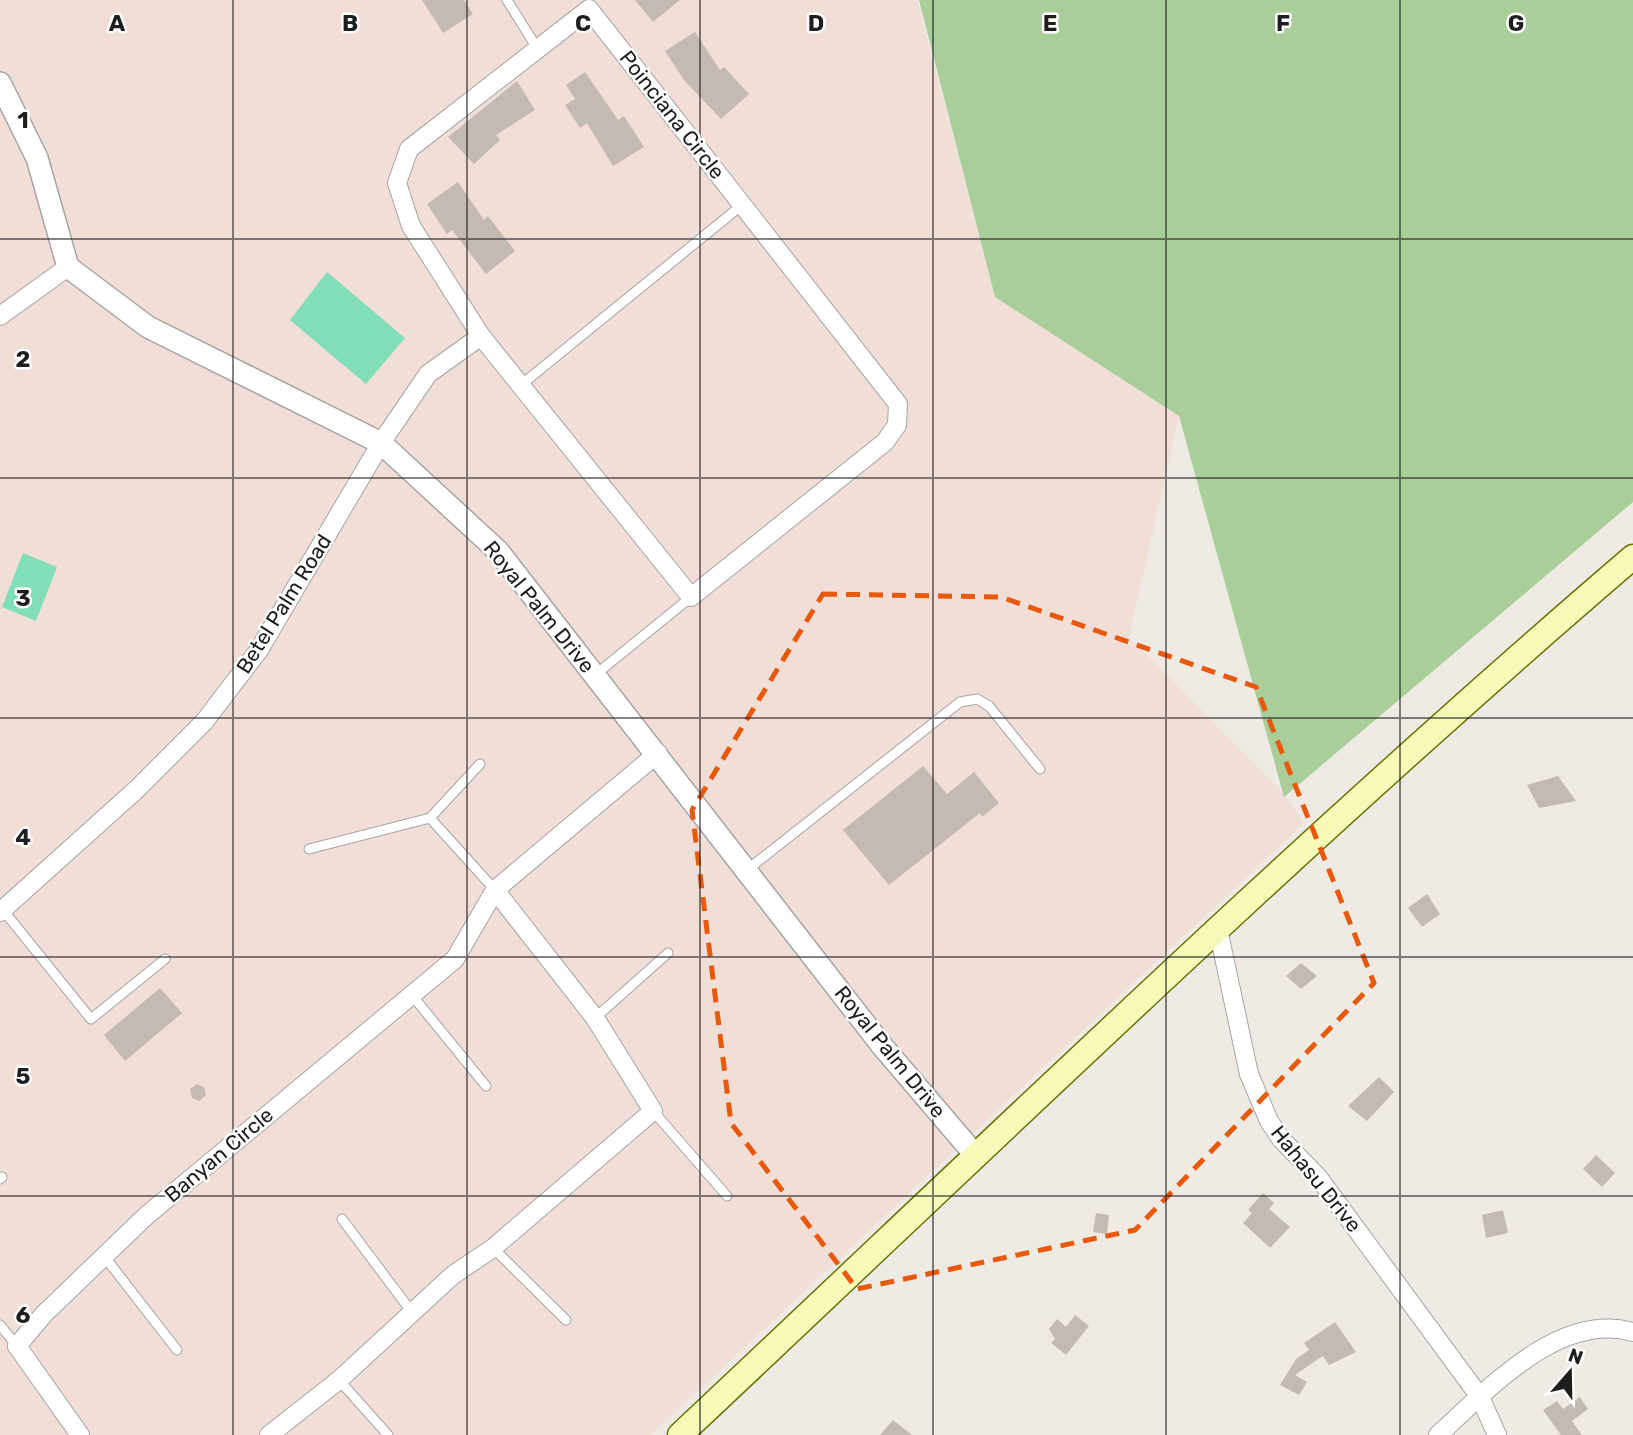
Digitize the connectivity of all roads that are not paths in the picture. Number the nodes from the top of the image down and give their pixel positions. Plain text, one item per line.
1 (507, 0) edge
2 (586, 5) edge
3 (537, 48) junction
4 (0, 83) edge
5 (742, 205) junction
6 (68, 268) junction
7 (0, 316) edge
8 (481, 336) junction
9 (522, 385) junction
10 (381, 443) junction
11 (1633, 557) edge
12 (691, 597) junction
13 (595, 675) junction
14 (658, 754) junction
15 (480, 764) dead end
16 (1040, 769) dead end
17 (430, 818) junction
18 (309, 849) dead end
19 (746, 871) junction
20 (495, 890) junction
21 (1, 911) edge
22 (1218, 929) junction
23 (668, 953) dead end
24 (165, 959) dead end
25 (411, 994) junction
26 (595, 1018) junction
27 (486, 1086) dead end
28 (653, 1111) junction
29 (976, 1156) junction
30 (727, 1196) dead end
31 (342, 1219) dead end
32 (493, 1248) junction
33 (103, 1255) junction
34 (411, 1311) junction
35 (566, 1320) dead end
36 (0, 1325) edge
37 (1633, 1332) edge
38 (17, 1346) junction
39 (177, 1350) dead end
40 (339, 1380) junction
41 (1480, 1397) junction
42 (80, 1435) edge
43 (269, 1435) edge
44 (388, 1435) edge
45 (680, 1435) edge
46 (1438, 1435) edge
47 (1497, 1435) edge

1 - 3 lane
2 - 3 street, Poinciana Circle
2 - 5 street, Poinciana Circle
3 - 8 street, Poinciana Circle
4 - 6 street
5 - 9 lane
5 - 12 street, Poinciana Circle
6 - 7 street
6 - 10 street, Royal Palm Drive
8 - 9 street, Poinciana Circle
8 - 10 street, Betel Palm Road
9 - 12 street, Poinciana Circle
10 - 13 street, Royal Palm Drive
10 - 21 street, Betel Palm Road
11 - 22 main road
12 - 13 lane
13 - 14 street, Royal Palm Drive
14 - 19 street, Royal Palm Drive
14 - 20 street, Banyan Circle
15 - 17 lane
16 - 19 lane
17 - 18 lane
17 - 20 lane
19 - 29 street, Royal Palm Drive
20 - 25 street, Banyan Circle
20 - 26 street
21 - 24 lane
22 - 29 main road
22 - 41 street, Hahasu Drive
23 - 26 lane
25 - 27 lane
25 - 33 street, Banyan Circle
26 - 28 street
28 - 30 lane
28 - 32 street
29 - 45 main road
31 - 34 lane
32 - 34 street
32 - 35 lane
33 - 38 street, Banyan Circle
33 - 39 lane
34 - 40 street
36 - 38 lane
37 - 41 street
38 - 42 street
40 - 43 street
40 - 44 lane
41 - 46 street
41 - 47 street, Hahasu Drive

